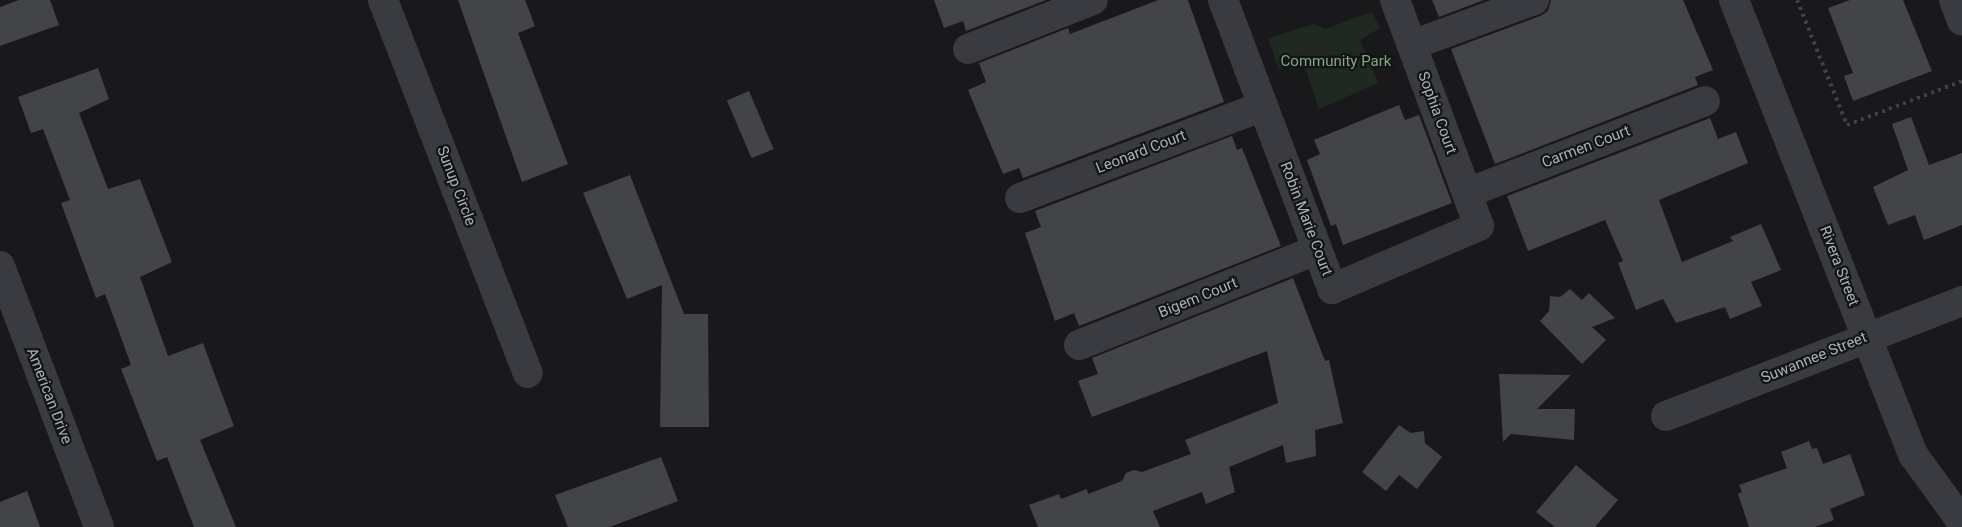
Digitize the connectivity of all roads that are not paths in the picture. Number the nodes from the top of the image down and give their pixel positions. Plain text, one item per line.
1 (383, 0) edge
2 (1093, 0) edge
3 (1223, 0) edge
4 (1395, 0) edge
5 (1534, 0) edge
6 (1734, 0) edge
7 (1954, 0) edge
8 (1962, 21) edge
9 (1412, 45) junction
10 (968, 49) dead end
11 (1705, 101) dead end
12 (1263, 106) junction
13 (1467, 193) junction
14 (1020, 198) dead end
15 (1479, 226) joint
16 (1317, 250) junction
17 (1, 271) edge
18 (1962, 301) edge
19 (1867, 337) junction
20 (1079, 345) dead end
21 (528, 373) dead end
22 (1666, 416) dead end
23 (1962, 522) edge
24 (99, 527) edge

1 - 21 street, Sunup Circle
2 - 10 street
3 - 12 street, Robin Marie Court
4 - 9 street, Sophia Court
5 - 9 street
6 - 19 street, Rivera Street
7 - 8 street
9 - 13 street, Sophia Court
11 - 13 street, Carmen Court
12 - 14 street, Leonard Court
12 - 16 street, Robin Marie Court
13 - 15 street, Sophia Court
15 - 16 street, Robin Marie Court
16 - 20 street, Bigem Court
17 - 24 street, American Drive
18 - 19 street, Suwannee Street
19 - 22 street, Suwannee Street
19 - 23 street, Rivera Street

